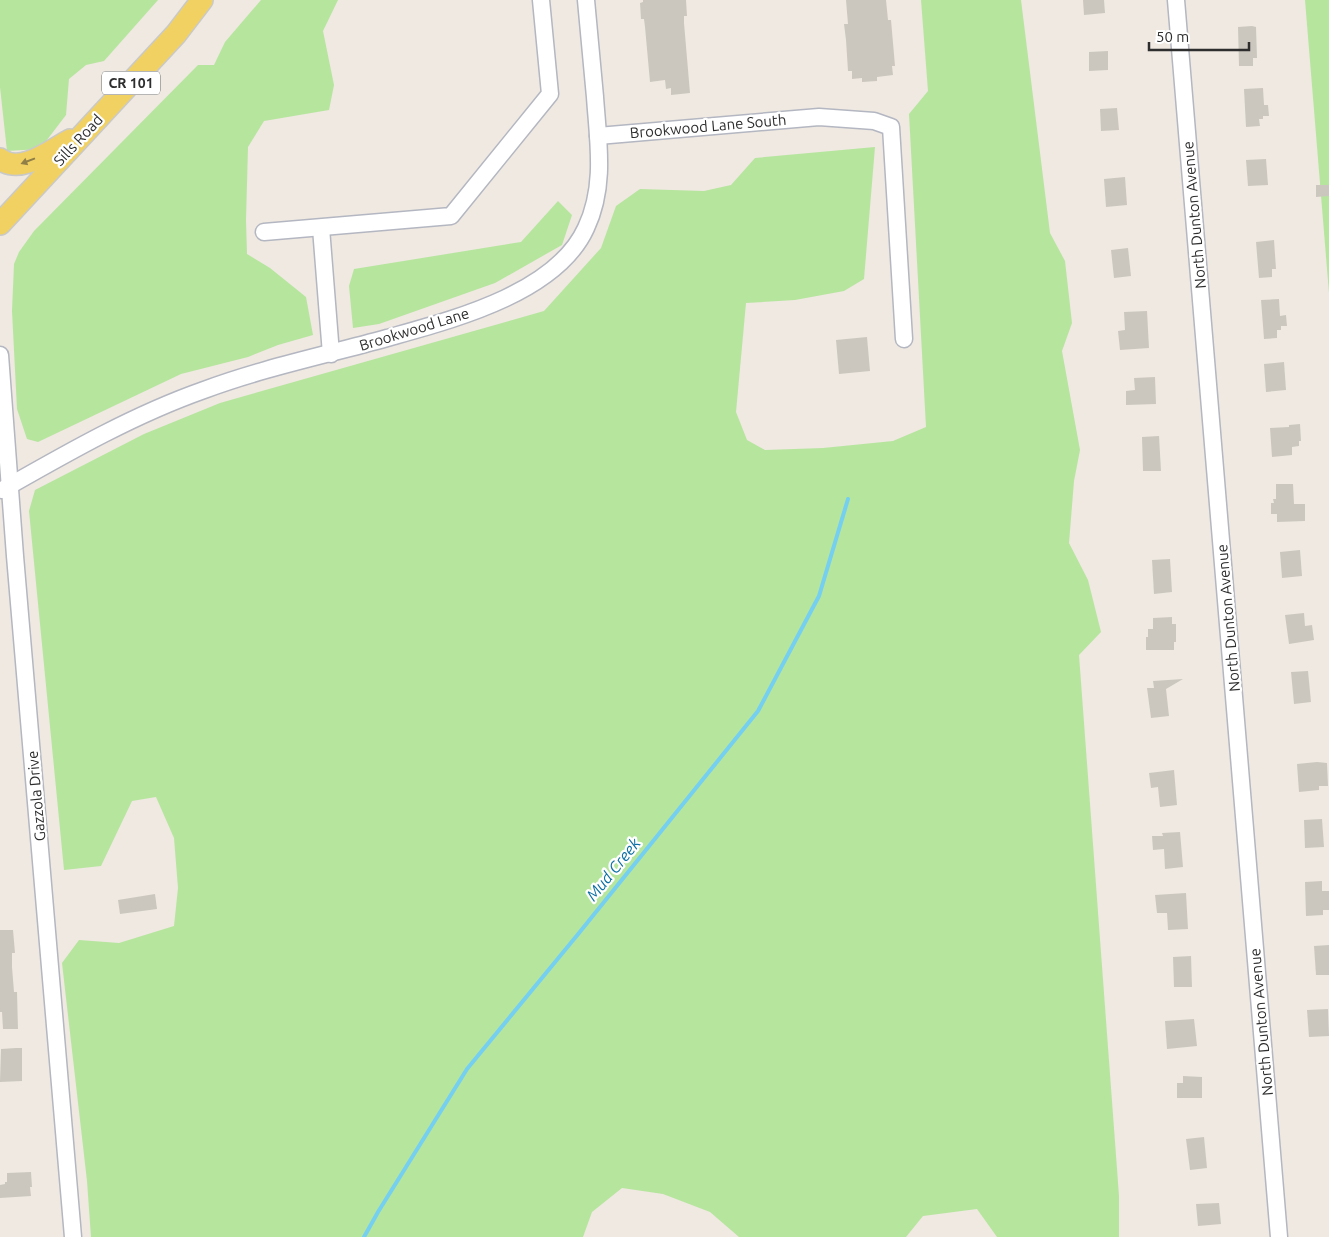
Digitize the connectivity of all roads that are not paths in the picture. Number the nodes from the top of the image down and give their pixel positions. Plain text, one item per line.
1 (202, 0) edge
2 (215, 0) edge
3 (541, 0) edge
4 (586, 0) edge
5 (1176, 0) edge
6 (176, 34) junction
7 (86, 132) junction
8 (598, 136) junction
9 (0, 160) edge
10 (0, 224) edge
11 (321, 228) junction
12 (264, 232) dead end
13 (904, 339) dead end
14 (331, 354) junction
15 (0, 355) edge
16 (5, 488) edge
17 (73, 1237) edge
18 (1279, 1237) edge

1 - 6 main road, Sills Road / CR 101
2 - 6 main road, Sills Road / CR 101
3 - 11 street
4 - 8 street, Brookwood Lane
5 - 18 street, North Dunton Avenue
6 - 7 main road, Sills Road / CR 101
7 -> 9 main road
7 - 10 main road, Sills Road / CR 101
8 - 13 street, Brookwood Lane South
8 - 14 street, Brookwood Lane
11 - 12 street
11 - 14 street
14 - 16 street, Brookwood Lane
15 - 16 street, Gazzola Drive
16 - 17 street, Gazzola Drive

